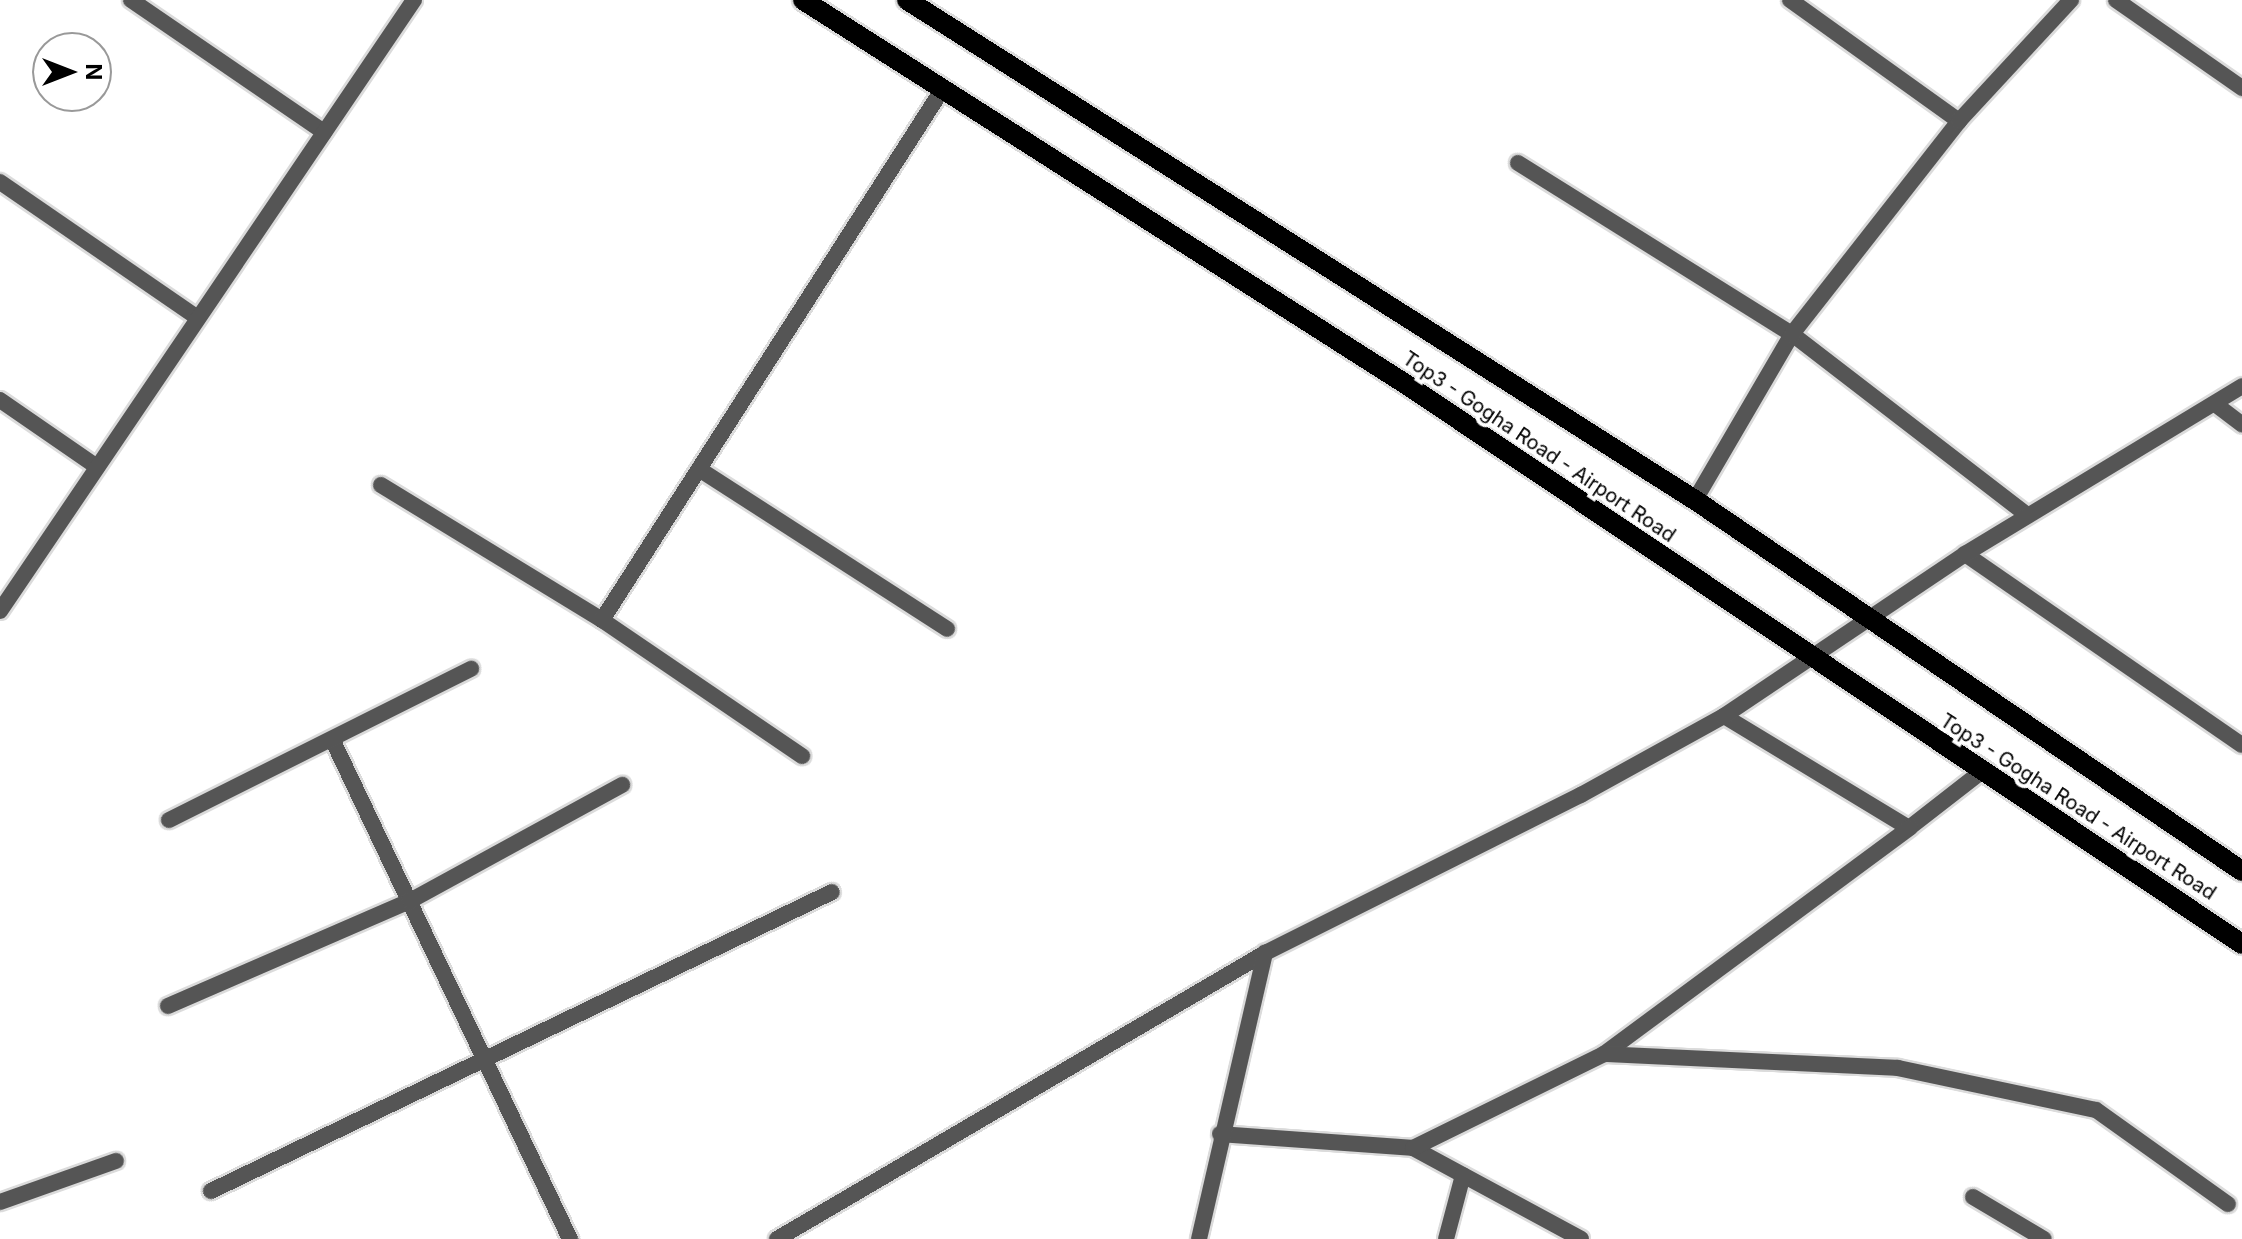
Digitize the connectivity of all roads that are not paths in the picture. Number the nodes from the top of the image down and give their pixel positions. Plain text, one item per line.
1 (131, 0) edge
2 (414, 0) edge
3 (803, 0) edge
4 (907, 0) edge
5 (1790, 0) edge
6 (2071, 0) edge
7 (2116, 0) edge
8 (2242, 88) edge
9 (942, 90) junction
10 (1959, 121) junction
11 (324, 132) junction
12 (1518, 163) dead end
13 (0, 182) edge
14 (198, 318) junction
15 (1792, 334) junction
16 (2242, 386) edge
17 (0, 400) edge
18 (2215, 404) junction
19 (2242, 424) edge
20 (97, 467) junction
21 (699, 469) junction
22 (381, 485) dead end
23 (1695, 500) junction
24 (2027, 515) junction
25 (1965, 554) junction
26 (0, 611) edge
27 (1873, 618) junction
28 (602, 620) junction
29 (947, 629) dead end
30 (1809, 656) junction
31 (471, 669) dead end
32 (1724, 716) junction
33 (332, 739) junction
34 (2242, 745) edge
35 (802, 756) dead end
36 (1981, 772) junction
37 (622, 785) dead end
38 (169, 820) dead end
39 (1909, 828) junction
40 (2242, 871) edge
41 (832, 892) dead end
42 (410, 901) junction
43 (2242, 944) edge
44 (1265, 953) junction
45 (168, 1006) dead end
46 (1604, 1054) junction
47 (486, 1059) junction
48 (1220, 1134) junction
49 (1413, 1148) junction
50 (116, 1161) dead end
51 (1463, 1175) junction
52 (211, 1191) dead end
53 (1973, 1197) dead end
54 (0, 1202) edge
55 (2228, 1204) dead end
56 (570, 1239) edge
57 (777, 1239) edge
58 (1199, 1239) edge
59 (1446, 1239) edge
60 (1581, 1239) edge
61 (2044, 1239) edge

1 - 11 street
2 - 11 street
3 - 9 main road, Top3 - Gogha Road - Airport Road
4 - 23 main road
5 - 10 street
6 - 10 street
7 - 8 street
9 - 21 street
9 - 30 main road, Top3 - Gogha Road - Airport Road
10 - 15 street
11 - 14 street
12 - 15 street
13 - 14 street
14 - 20 street
15 - 23 street
15 - 24 street
16 - 18 street
17 - 20 street
18 - 19 street
18 - 24 street
20 - 26 street
21 - 28 street
21 - 29 street
22 - 28 street
23 - 27 main road
24 - 25 street
25 - 27 street
25 - 34 street
27 - 30 street
27 - 40 main road
28 - 35 street
30 - 32 street
30 - 36 main road, Top3 - Gogha Road - Airport Road
31 - 33 street
32 - 39 street
32 - 44 street
33 - 38 street
33 - 42 street
36 - 39 street
36 - 43 main road, Top3 - Gogha Road - Airport Road
37 - 42 street
39 - 46 street
41 - 47 street
42 - 45 street
42 - 47 street
44 - 48 street
44 - 57 street
46 - 49 street
46 - 55 street
47 - 52 street
47 - 56 street
48 - 49 street
48 - 58 street
49 - 51 street
50 - 54 street
51 - 59 street
51 - 60 street
53 - 61 street

